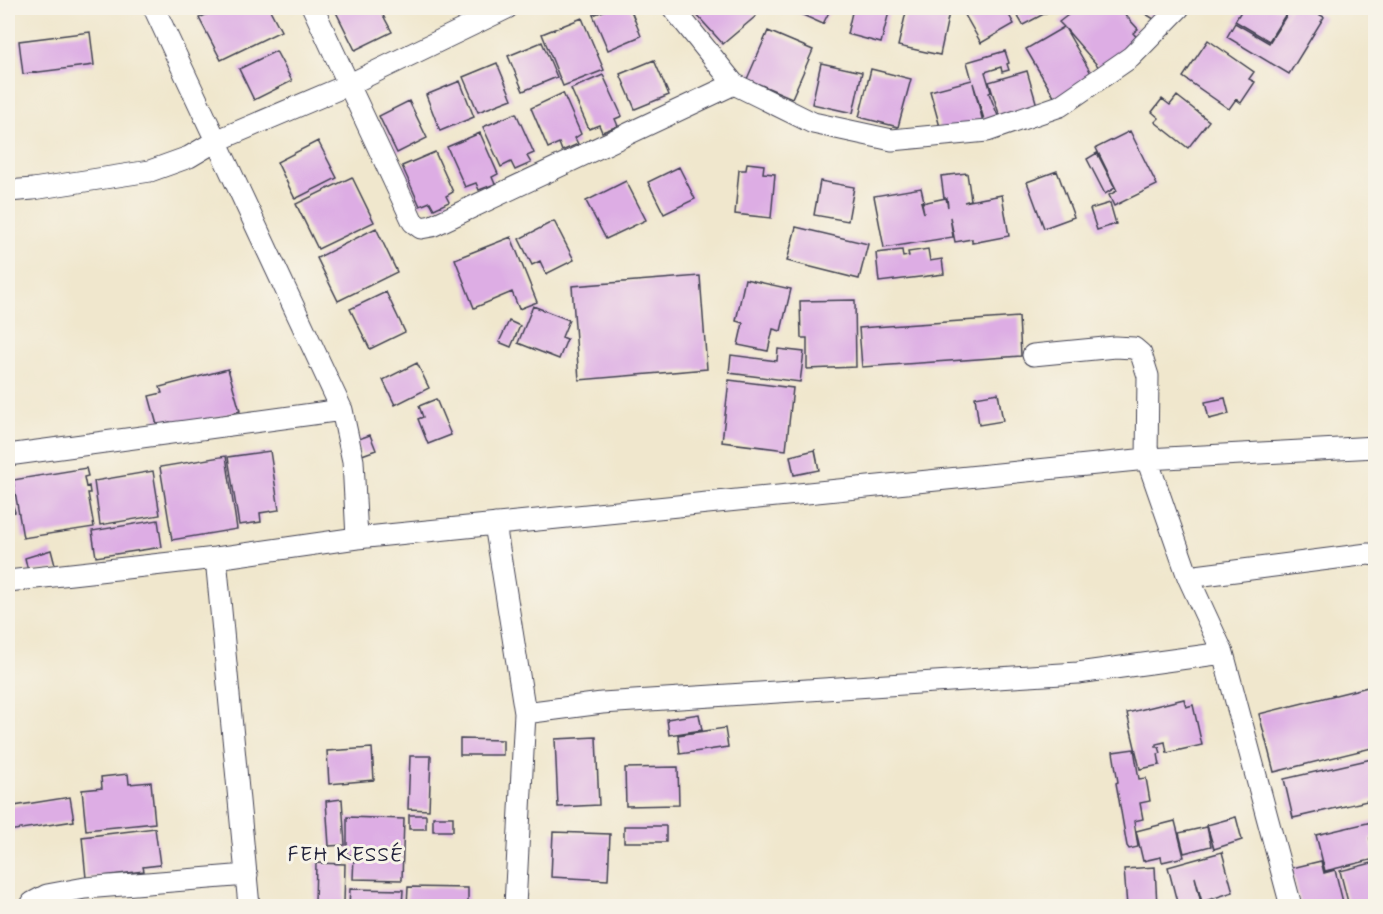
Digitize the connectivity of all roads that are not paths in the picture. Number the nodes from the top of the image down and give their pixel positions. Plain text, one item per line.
1 (154, 8) edge
2 (313, 8) edge
3 (507, 8) edge
4 (673, 8) edge
5 (1179, 8) edge
6 (350, 84) junction
7 (734, 84) junction
8 (216, 141) junction
9 (8, 191) edge
10 (1033, 355) dead end
11 (342, 410) junction
12 (1376, 447) edge
13 (8, 455) edge
14 (1147, 459) junction
15 (495, 524) junction
16 (357, 538) junction
17 (1376, 555) edge
18 (216, 558) junction
19 (1188, 577) junction
20 (8, 581) edge
21 (1223, 653) junction
22 (525, 713) junction
23 (247, 874) junction
24 (31, 906) edge
25 (249, 906) edge
26 (515, 906) edge
27 (1291, 906) edge

1 - 8 street
2 - 6 street
3 - 6 street
4 - 7 street
5 - 7 street
6 - 7 street
6 - 8 street
8 - 9 street
8 - 11 street
10 - 14 street
11 - 13 street
11 - 16 street
12 - 14 street
14 - 15 street
14 - 19 street
15 - 16 street
15 - 22 street
16 - 18 street
17 - 19 street
18 - 20 street
18 - 23 street
19 - 21 street
21 - 22 street
21 - 27 street
22 - 26 street
23 - 24 street
23 - 25 street

